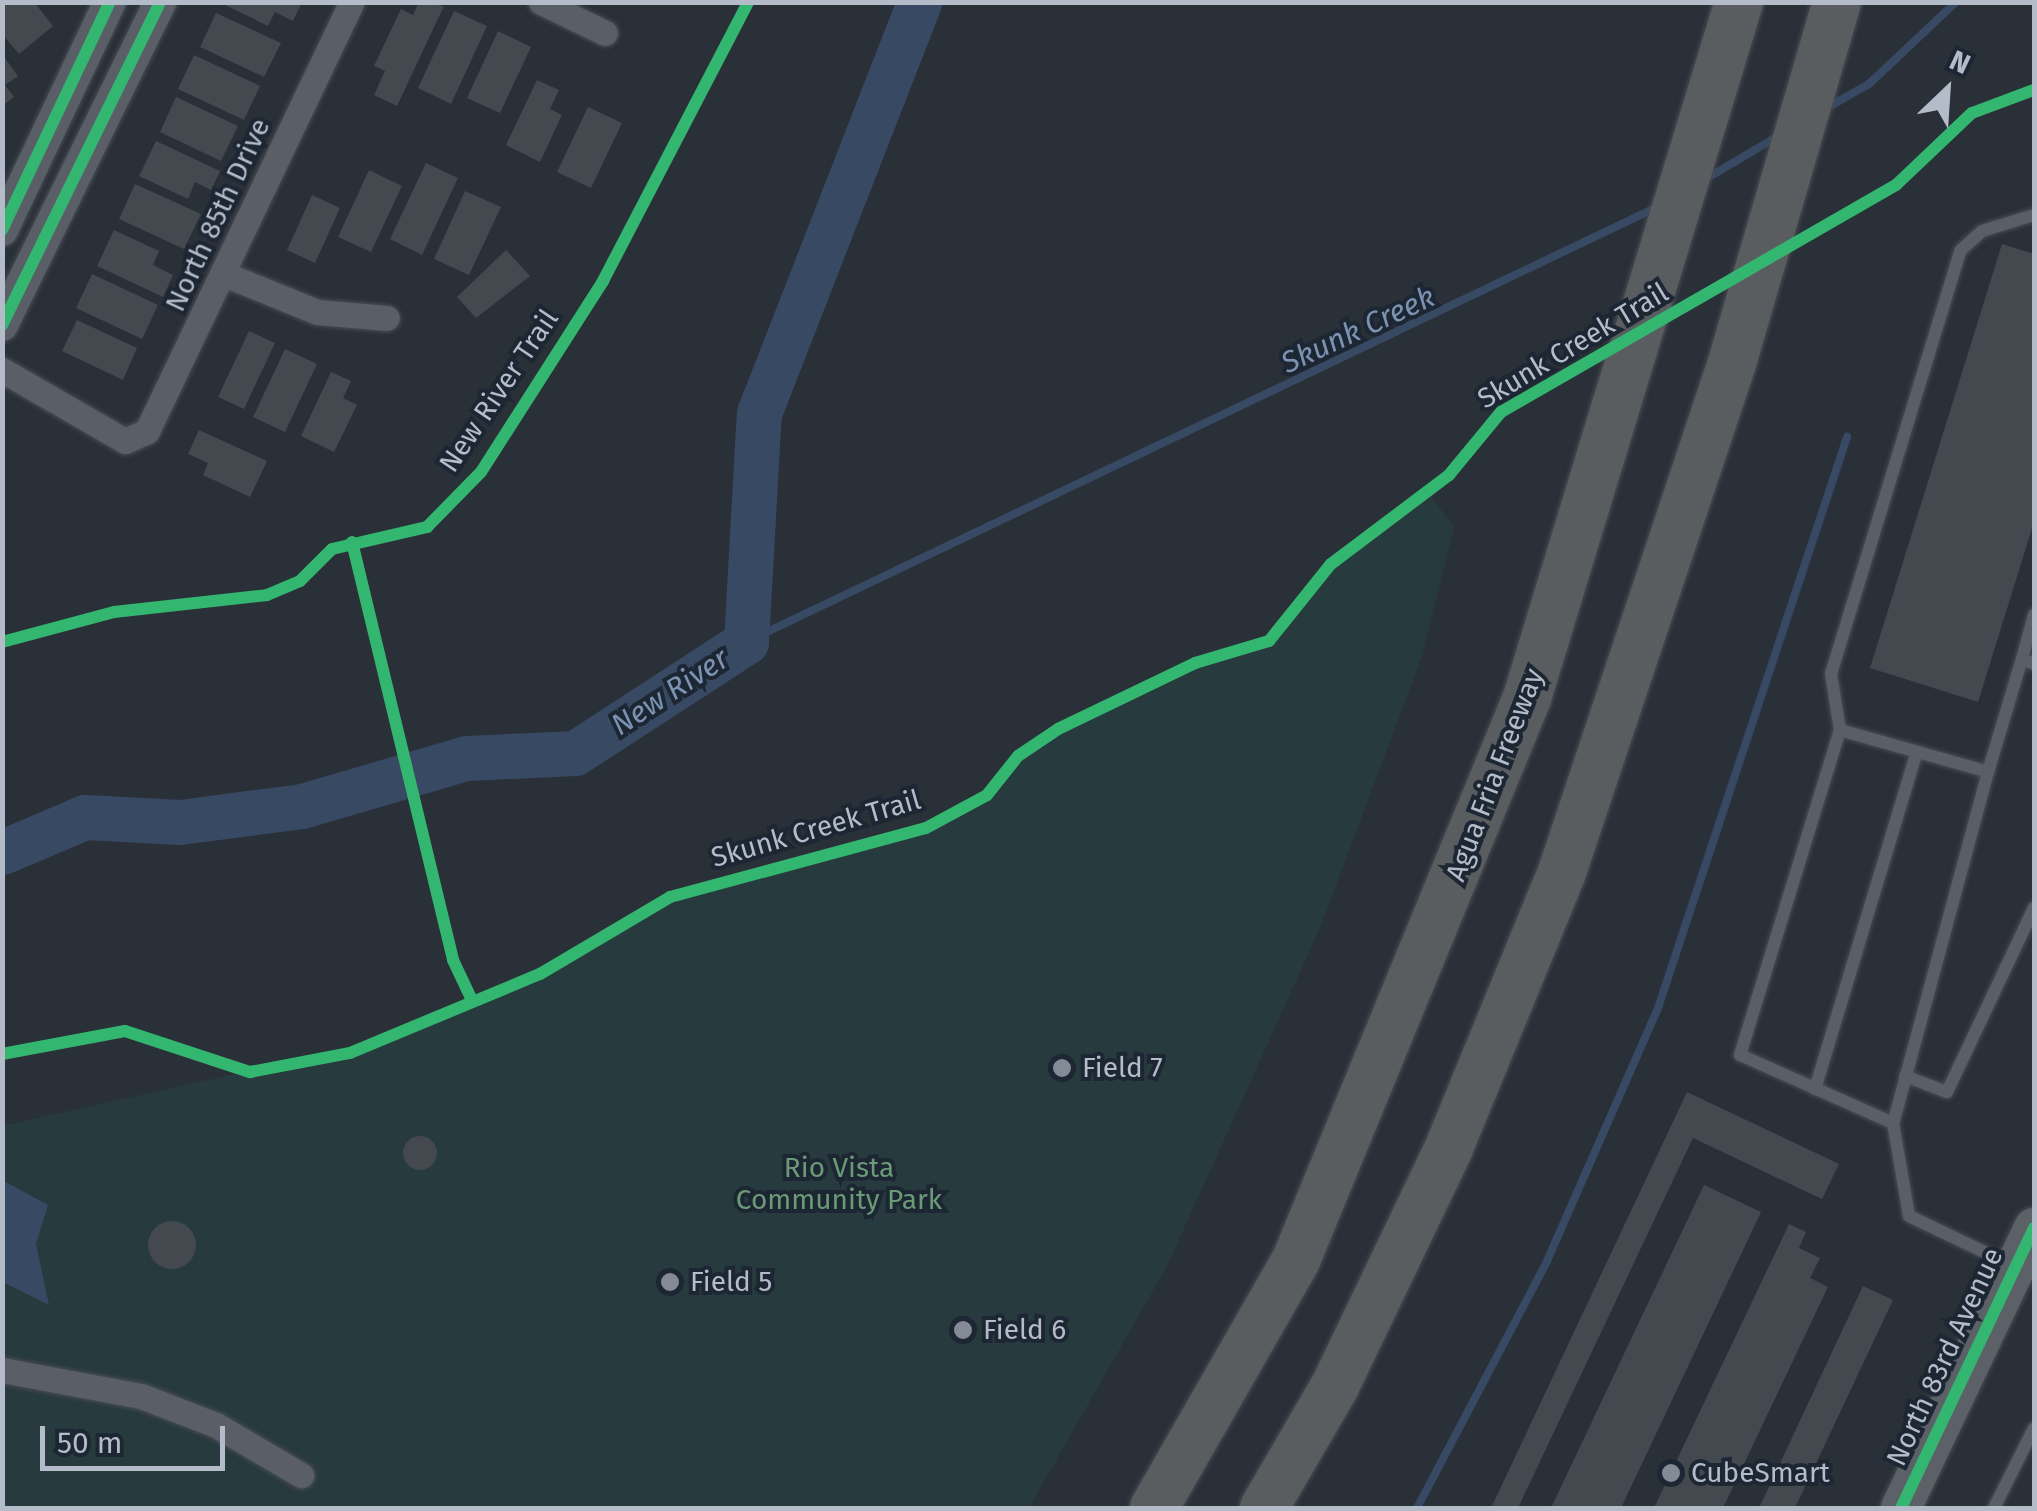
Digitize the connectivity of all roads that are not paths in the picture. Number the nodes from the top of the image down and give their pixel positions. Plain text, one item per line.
1 (110, 2) edge
2 (160, 2) edge
3 (352, 2) edge
4 (541, 2) edge
5 (1739, 2) edge
6 (1837, 2) edge
7 (605, 33) dead end
8 (2034, 215) edge
9 (2, 230) edge
10 (224, 274) junction
11 (387, 318) dead end
12 (2, 325) edge
13 (2, 370) edge
14 (2034, 615) edge
15 (2028, 662) edge
16 (1840, 730) junction
17 (1917, 752) junction
18 (1988, 772) junction
19 (2034, 908) edge
20 (1905, 1076) junction
21 (1815, 1088) junction
22 (1893, 1123) junction
23 (2034, 1228) edge
24 (2021, 1275) edge
25 (2, 1370) edge
26 (2034, 1428) edge
27 (302, 1476) dead end
28 (1154, 1508) edge
29 (1264, 1508) edge
30 (1901, 1508) edge
31 (1994, 1508) edge

1 - 9 street
2 - 12 street
3 - 10 street, North 85th Drive
4 - 7 street
5 - 28 highway, Agua Fria Freeway
6 - 29 highway
8 - 16 lane
10 - 11 street
10 - 13 street, North 85th Drive
14 - 15 lane
15 - 18 lane
16 - 17 lane
16 - 21 lane
17 - 18 lane
17 - 21 lane
18 - 20 lane
19 - 20 lane
20 - 22 lane
21 - 22 lane
22 - 24 lane
23 - 24 main road, North 83rd Avenue
24 - 30 main road, North 83rd Avenue
25 - 27 street
26 - 31 lane

